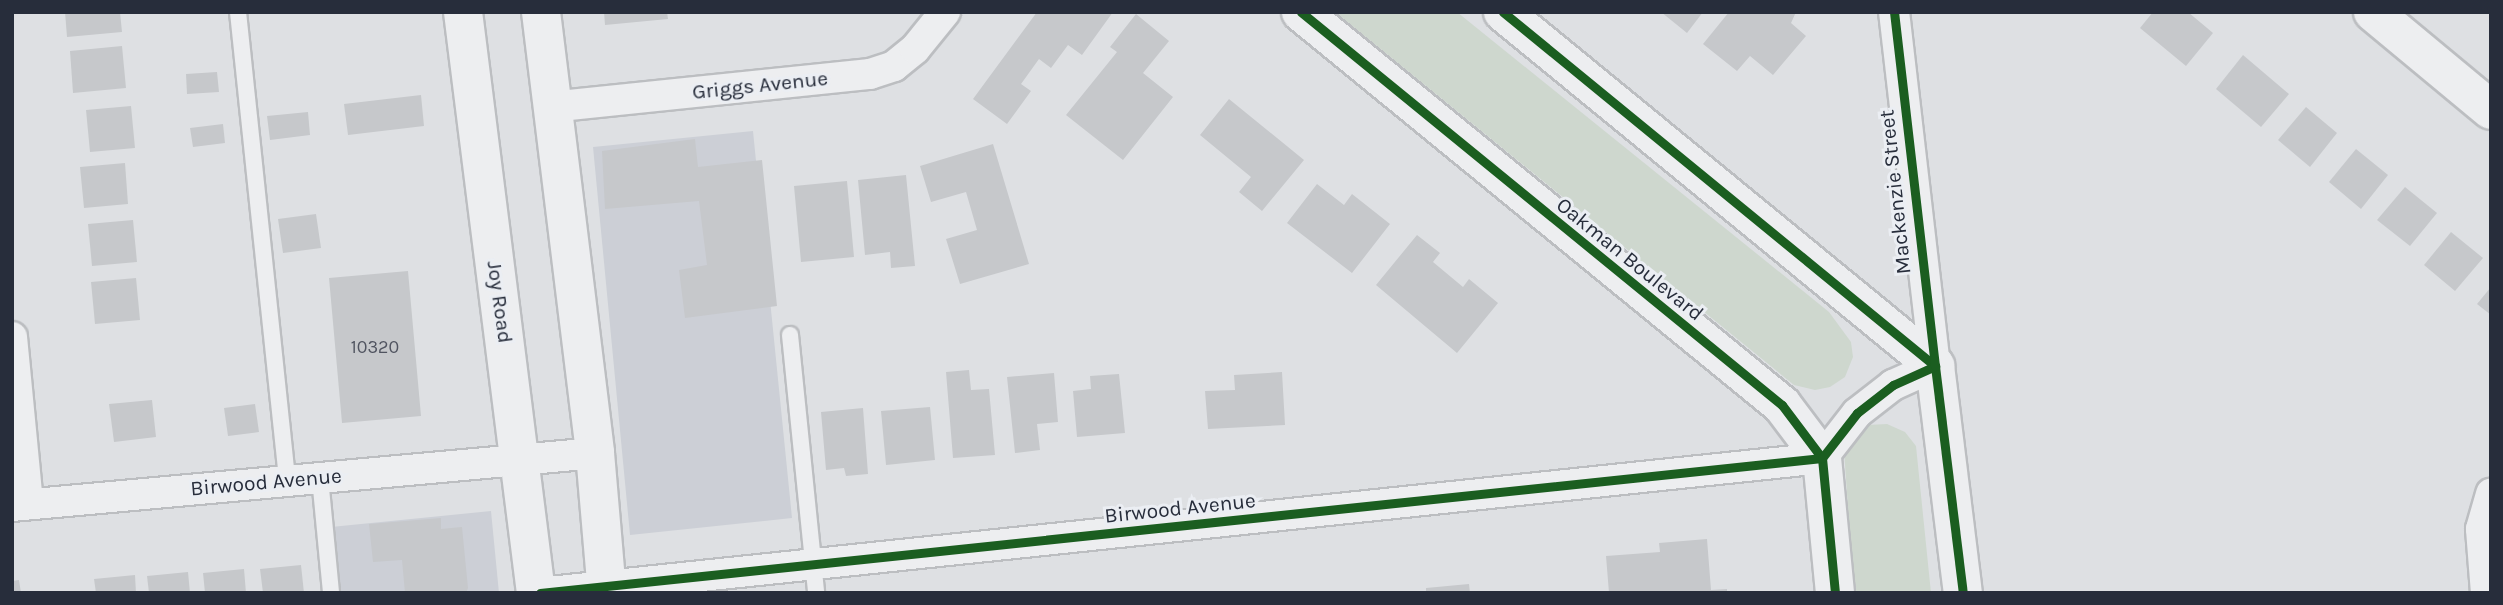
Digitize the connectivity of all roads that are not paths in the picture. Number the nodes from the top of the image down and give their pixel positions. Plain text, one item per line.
1 (238, 12) edge
2 (463, 12) edge
3 (541, 12) edge
4 (945, 12) edge
5 (1301, 12) edge
6 (1503, 12) edge
7 (1894, 12) edge
8 (2372, 12) edge
9 (550, 107) junction
10 (2491, 110) edge
11 (790, 335) dead end
12 (12, 337) edge
13 (1935, 366) junction
14 (595, 453) junction
15 (520, 458) junction
16 (1822, 458) junction
17 (320, 478) junction
18 (287, 480) junction
19 (2491, 493) edge
20 (20, 505) edge
21 (815, 579) edge
22 (607, 590) edge
23 (331, 593) edge
24 (538, 593) edge
25 (1835, 593) edge
26 (1963, 593) edge
27 (2486, 593) edge

1 - 18 lane
2 - 15 street, Joy Road
3 - 9 street
4 - 9 street, Griggs Avenue
5 - 16 street, Oakman Boulevard
6 - 13 street
7 - 13 street, Mackenzie Street
8 - 10 street
9 - 14 street
11 - 21 lane
12 - 20 street
13 - 16 street
13 - 26 street
14 - 15 street, Birwood Avenue
14 - 22 street
15 - 17 street, Birwood Avenue
15 - 24 street, Joy Road
16 - 21 street, Birwood Avenue
16 - 25 street
17 - 18 street, Birwood Avenue
17 - 23 lane
18 - 20 street, Birwood Avenue
19 - 27 street
21 - 22 street, Birwood Avenue
22 - 24 street, Birwood Avenue

